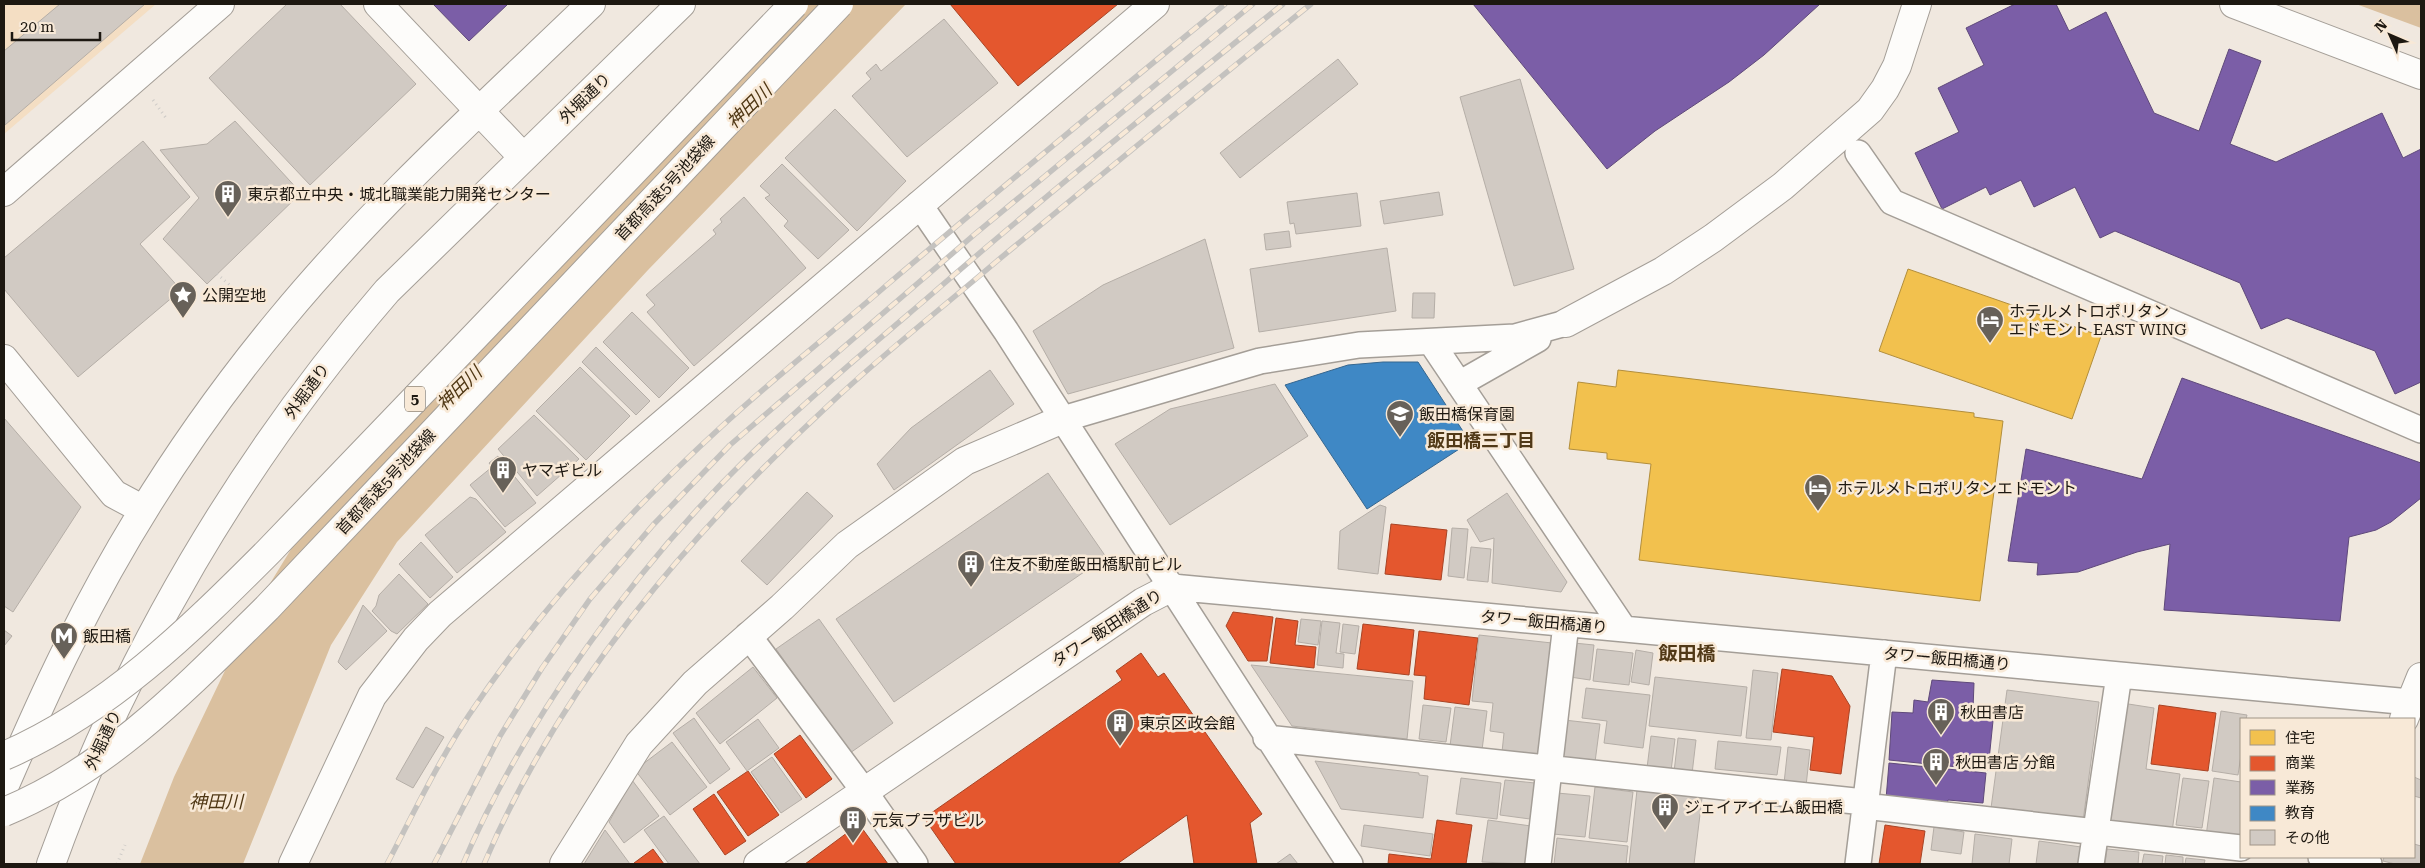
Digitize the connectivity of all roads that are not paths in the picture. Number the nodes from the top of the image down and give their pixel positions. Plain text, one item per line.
1 (220, 4) edge
2 (378, 4) edge
3 (591, 4) edge
4 (681, 4) edge
5 (794, 4) edge
6 (839, 4) edge
7 (1156, 4) edge
8 (1917, 4) edge
9 (2234, 4) edge
10 (2421, 75) edge
11 (479, 111) junction
12 (1858, 153) dead end
13 (523, 157) junction
14 (4, 192) edge
15 (919, 204) junction
16 (1566, 323) junction
17 (1431, 342) junction
18 (4, 359) edge
19 (1459, 384) junction
20 (1063, 419) junction
21 (2421, 430) edge
22 (144, 510) junction
23 (1172, 587) junction
24 (1566, 624) junction
25 (1624, 629) junction
26 (748, 635) junction
27 (1884, 653) junction
28 (2119, 675) junction
29 (2415, 700) edge
30 (1266, 738) junction
31 (4, 756) edge
32 (1549, 768) junction
33 (4, 787) edge
34 (864, 791) junction
35 (1864, 804) junction
36 (4, 812) edge
37 (2097, 832) junction
38 (2240, 848) edge
39 (2330, 858) edge
40 (2355, 861) edge
41 (51, 864) edge
42 (293, 864) edge
43 (564, 864) edge
44 (758, 864) edge
45 (915, 864) edge
46 (1350, 864) edge
47 (1538, 864) edge
48 (1858, 864) edge
49 (2091, 864) edge

1 - 14 main road
2 - 11 main road
3 - 11 main road
4 - 13 main road, 外堀通り
5 - 31 main road, 首都高速5号池袋線 / 5, bridge
6 - 36 main road, 首都高速5号池袋線 / 5, bridge
7 - 15 main road
8 - 16 main road
9 - 10 main road
11 - 13 main road
11 - 22 main road
12 - 21 street
13 - 41 main road, 外堀通り
15 - 20 street
15 - 42 main road
16 - 17 street
16 - 19 street
17 - 19 street
17 - 20 street
18 - 22 main road
19 - 25 street
20 - 23 street
20 - 26 main road
22 - 33 main road
23 - 24 street, タワー飯田橋通り
23 - 30 street
23 - 34 main road, タワー飯田橋通り
24 - 25 street, タワー飯田橋通り
24 - 32 street
25 - 27 street, タワー飯田橋通り
26 - 34 street
26 - 43 main road
27 - 28 street, タワー飯田橋通り
27 - 35 street
28 - 29 street, タワー飯田橋通り
28 - 37 street
30 - 32 street
30 - 46 street
32 - 35 street
32 - 47 street
34 - 44 main road, タワー飯田橋通り
34 - 45 street
35 - 37 street
35 - 48 street
37 - 38 street
37 - 49 street
39 - 40 street

